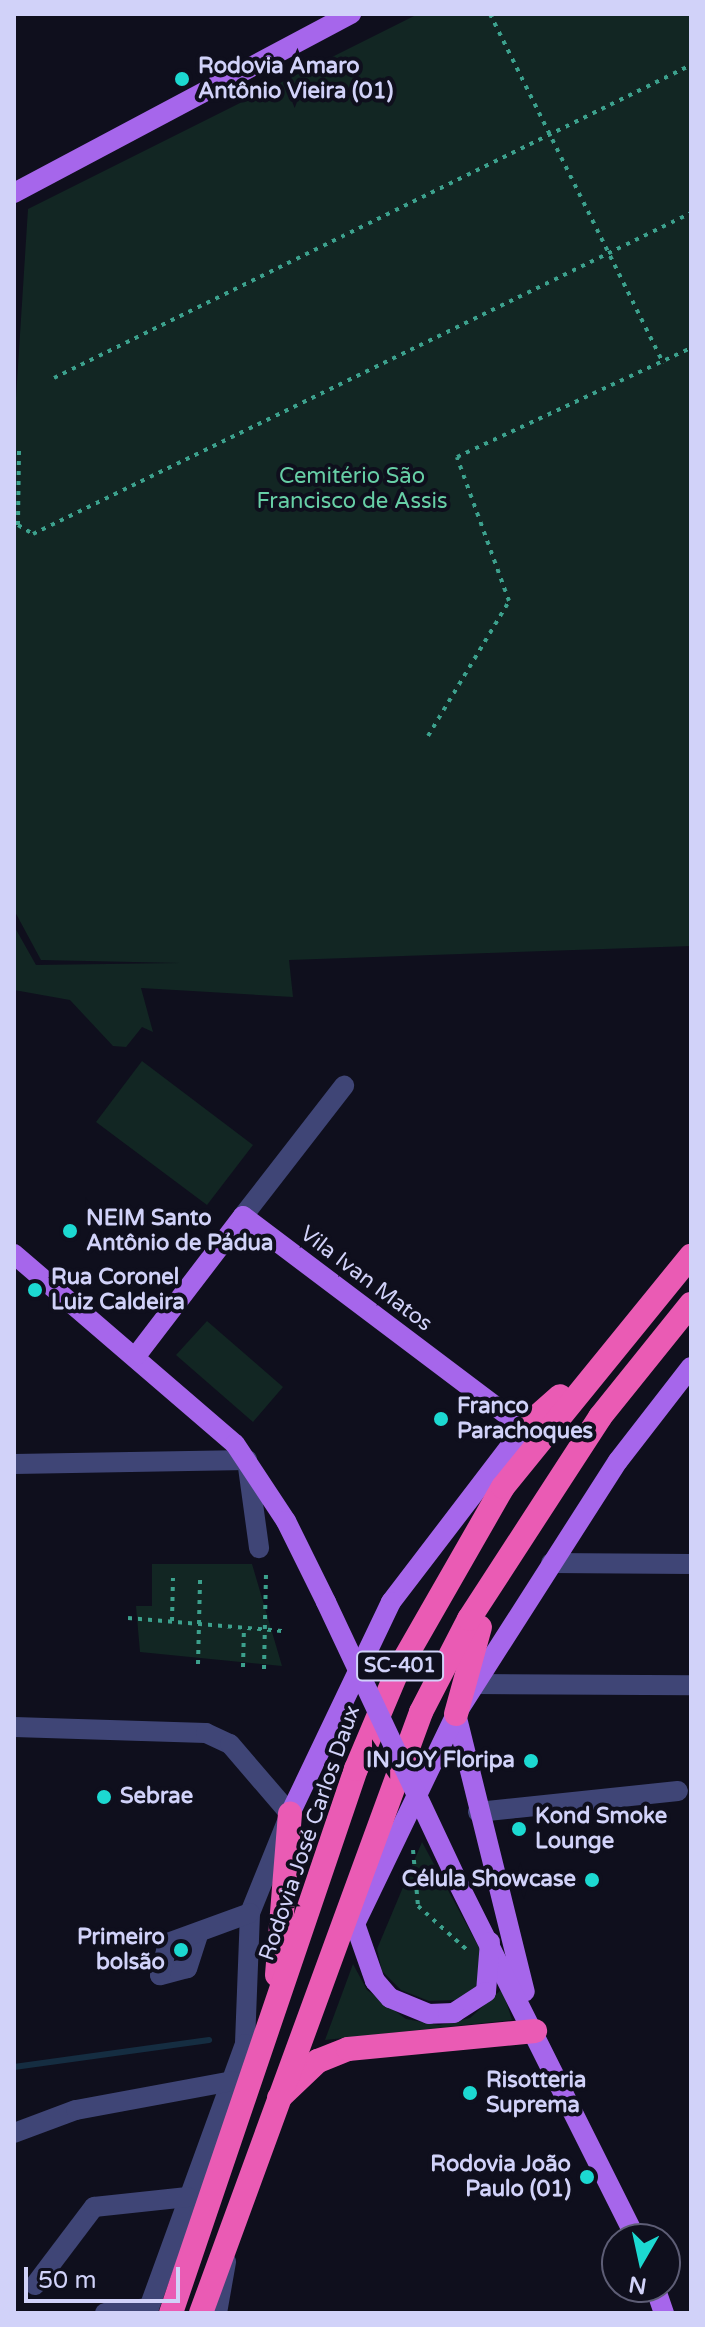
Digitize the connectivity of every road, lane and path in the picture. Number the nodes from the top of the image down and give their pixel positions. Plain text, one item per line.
1 (351, 14) edge
2 (490, 14) edge
3 (691, 65) edge
4 (550, 132) junction
5 (14, 193) edge
6 (691, 213) edge
7 (609, 250) junction
8 (691, 348) edge
9 (663, 363) junction
10 (54, 378) dead end
11 (19, 451) dead end
12 (428, 736) dead end
13 (344, 1086) dead end
14 (243, 1216) junction
15 (14, 1254) edge
16 (691, 1256) edge
17 (691, 1304) edge
18 (609, 1351) junction
19 (136, 1356) junction
20 (691, 1367) edge
21 (524, 1428) junction
22 (247, 1460) junction
23 (14, 1464) edge
24 (259, 1548) dead end
25 (508, 1558) junction
26 (551, 1563) junction
27 (691, 1564) edge
28 (266, 1574) dead end
29 (173, 1578) dead end
30 (200, 1580) dead end
31 (128, 1618) dead end
32 (172, 1621) junction
33 (199, 1623) junction
34 (244, 1627) junction
35 (265, 1628) junction
36 (284, 1631) dead end
37 (198, 1664) dead end
38 (243, 1667) dead end
39 (264, 1669) dead end
40 (475, 1684) junction
41 (691, 1685) edge
42 (456, 1714) junction
43 (14, 1727) edge
44 (678, 1791) dead end
45 (409, 1812) junction
46 (478, 1812) junction
47 (290, 1814) junction
48 (250, 1913) junction
49 (355, 1924) junction
50 (198, 1935) dead end
51 (490, 1942) junction
52 (326, 1962) junction
53 (493, 1964) junction
54 (273, 2022) junction
55 (535, 2031) junction
56 (232, 2081) junction
57 (274, 2102) junction
58 (14, 2133) edge
59 (187, 2197) junction
60 (628, 2223) edge
61 (229, 2234) junction
62 (35, 2285) dead end
63 (156, 2311) edge
64 (105, 2313) edge
65 (201, 2313) edge
66 (217, 2313) edge

1 - 5 main road
2 - 4 path
3 - 4 path
4 - 7 path
4 - 10 path
6 - 7 path
7 - 9 path
7 - 11 path
8 - 9 path
9 - 12 path
13 - 14 street
14 - 19 main road
14 - 21 main road, Vila Ivan Matos
15 - 19 main road
16 - 18 highway, Rodovia José Carlos Daux / SC-401
17 - 25 highway, SC-401
18 - 21 highway
18 - 54 highway, Rodovia José Carlos Daux / SC-401
19 - 22 main road
20 - 26 main road
21 - 47 main road
22 - 23 street
22 - 24 street
22 - 51 main road, bridge
25 - 42 highway
25 - 52 highway, SC-401
26 - 27 street
26 - 40 main road
28 - 35 path
29 - 32 path
30 - 33 path
31 - 32 path
32 - 33 path
33 - 34 path
33 - 37 path
34 - 35 path
34 - 38 path
35 - 36 path
35 - 39 path
40 - 41 street
40 - 42 main road
42 - 45 main road
42 - 46 main road
43 - 47 street
44 - 46 street
45 - 49 main road
45 - 53 path
46 - 55 main road
47 - 48 street
47 - 54 highway
48 - 50 street
48 - 56 street
49 - 52 highway
49 - 53 main road
51 - 53 main road
51 - 55 main road
52 - 57 highway, SC-401
54 - 63 highway, Rodovia José Carlos Daux / SC-401
55 - 57 highway
55 - 60 main road
56 - 58 street
56 - 59 street
57 - 61 highway, SC-401
59 - 62 street
59 - 63 street
61 - 65 highway, SC-401
61 - 66 street
63 - 64 street

